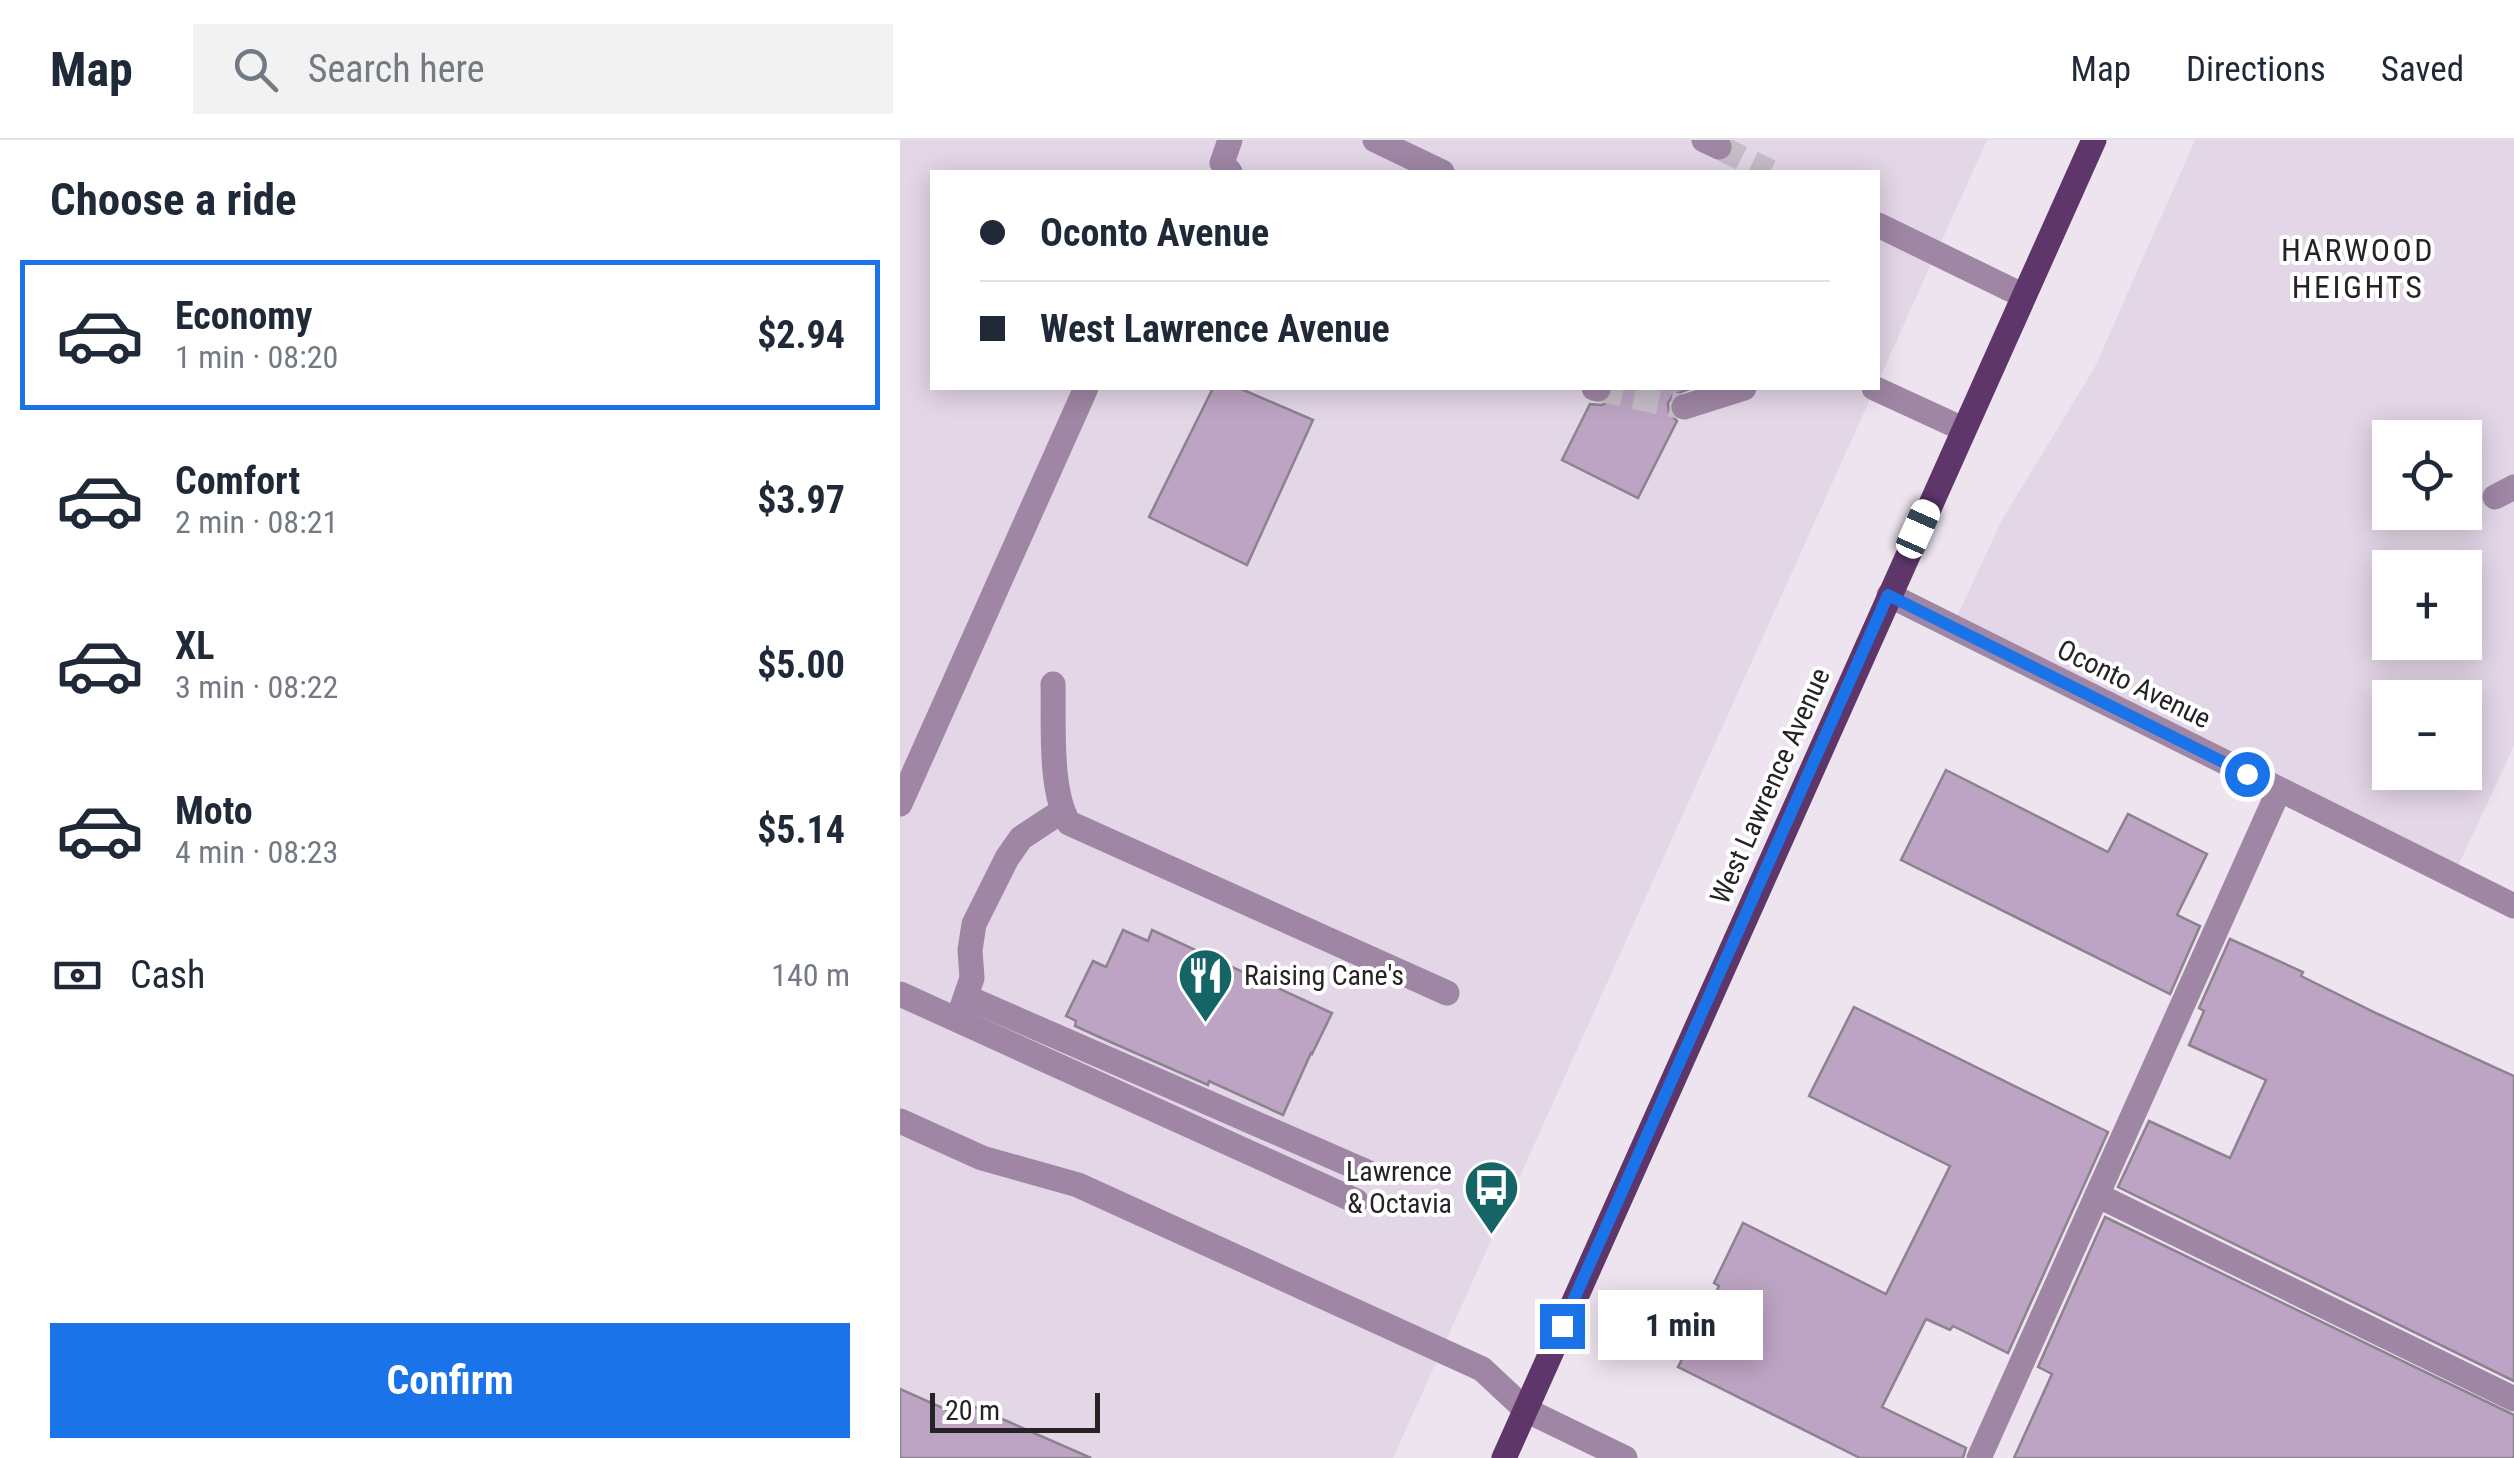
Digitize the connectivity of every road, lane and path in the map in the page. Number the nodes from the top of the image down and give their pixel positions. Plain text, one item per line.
1 (1376, 140) edge
2 (2094, 140) edge
3 (1438, 170) edge
4 (1880, 226) edge
5 (2024, 296) junction
6 (1085, 390) edge
7 (1738, 390) edge
8 (1878, 390) edge
9 (1684, 407) tunnel mouth
10 (1963, 429) junction
11 (1888, 595) junction
12 (1053, 684) dead end
13 (2280, 790) junction
14 (900, 804) edge
15 (1062, 811) junction
16 (2514, 906) edge
17 (1447, 993) dead end
18 (900, 994) edge
19 (962, 1008) junction
20 (900, 1121) edge
21 (1367, 1172) dead end
22 (2096, 1195) junction
23 (1356, 1201) dead end
24 (2514, 1399) edge
25 (1526, 1410) junction
26 (1504, 1458) edge
27 (1625, 1458) edge
28 (1978, 1458) edge

1 - 3 street
2 - 5 main road, West Lawrence Avenue
4 - 5 street
5 - 10 main road, West Lawrence Avenue
6 - 14 street
7 - 9 street
8 - 10 street
10 - 11 main road, West Lawrence Avenue
11 - 13 street, Oconto Avenue
11 - 25 main road, West Lawrence Avenue
12 - 15 street
13 - 16 street, Oconto Avenue
13 - 22 street
15 - 17 street
15 - 19 street
18 - 19 street
19 - 21 street
19 - 23 street
20 - 25 street
22 - 24 street
22 - 28 street
25 - 26 main road, West Lawrence Avenue
25 - 27 street

